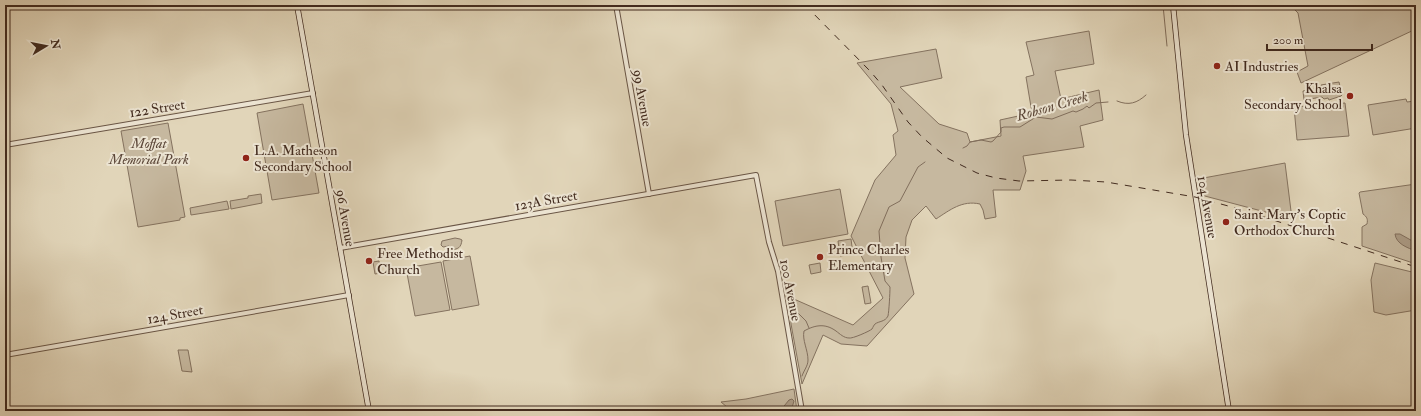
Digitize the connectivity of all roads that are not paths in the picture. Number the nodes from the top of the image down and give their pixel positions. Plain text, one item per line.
1 (297, 5) edge
2 (616, 5) edge
3 (1173, 5) edge
4 (313, 93) junction
5 (5, 145) edge
6 (756, 175) joint
7 (649, 194) junction
8 (340, 248) junction
9 (349, 295) junction
10 (5, 355) edge
11 (369, 411) edge
12 (802, 411) edge
13 (1229, 411) edge

1 - 4 main road, 96 Avenue
2 - 7 street, 99 Avenue
3 - 13 main road, 104 Avenue
4 - 5 street, 122 Street
4 - 8 main road, 96 Avenue
6 - 7 street, 123A Street
6 - 12 street, 100 Avenue
7 - 8 street, 123A Street
8 - 9 main road, 96 Avenue
9 - 10 street, 124 Street
9 - 11 main road, 96 Avenue

